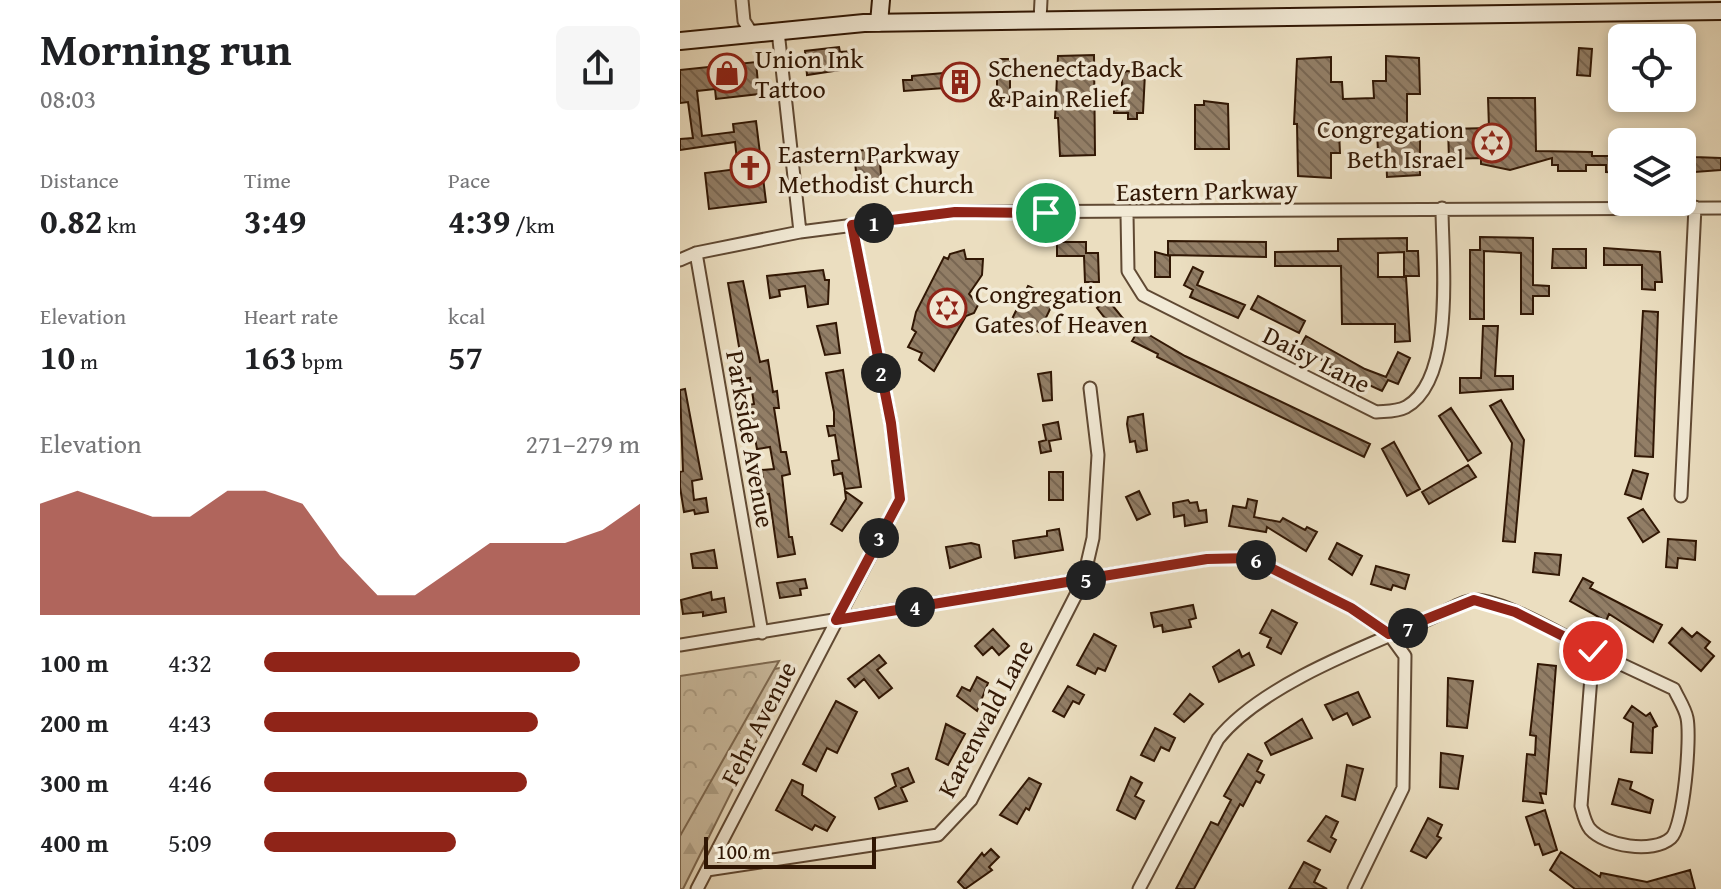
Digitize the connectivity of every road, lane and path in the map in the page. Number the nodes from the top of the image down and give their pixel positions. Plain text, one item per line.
1 (742, 0) edge
2 (881, 0) edge
3 (1041, 0) edge
4 (1684, 5) edge
5 (1721, 11) edge
6 (1040, 20) junction
7 (879, 23) junction
8 (778, 31) junction
9 (751, 32) junction
10 (680, 41) edge
11 (1608, 207) edge
12 (1696, 207) edge
13 (1442, 208) junction
14 (1721, 208) edge
15 (1127, 214) junction
16 (1695, 216) edge
17 (852, 225) junction
18 (800, 232) junction
19 (680, 251) edge
20 (696, 253) junction
21 (680, 260) edge
22 (1090, 388) dead end
23 (1681, 496) dead end
24 (1083, 581) junction
25 (836, 620) junction
26 (762, 633) junction
27 (1389, 634) junction
28 (680, 645) edge
29 (1593, 651) junction
30 (707, 870) junction
31 (697, 889) edge
32 (1139, 889) edge
33 (1354, 889) edge

1 - 9 street
2 - 7 main road
3 - 6 street
4 - 5 main road
4 - 6 main road
6 - 7 main road
7 - 8 main road
8 - 9 main road
8 - 18 street
9 - 10 main road
11 - 13 street, Eastern Parkway
12 - 14 street, Eastern Parkway
13 - 15 street, Eastern Parkway
13 - 15 street, Daisy Lane
15 - 17 street, Eastern Parkway
16 - 23 street
17 - 18 street, Eastern Parkway
17 - 25 street, Fehr Avenue
18 - 20 street, Eastern Parkway
19 - 20 street, Eastern Parkway
20 - 21 street, Eastern Parkway
20 - 26 street, Parkside Avenue
22 - 24 street, Karenwald Lane
24 - 25 street
24 - 27 street
24 - 30 street, Karenwald Lane
25 - 26 street
25 - 30 street, Fehr Avenue
26 - 28 street
27 - 29 street
27 - 32 street
27 - 33 street
29 - 29 street
30 - 31 street, Fehr Avenue

